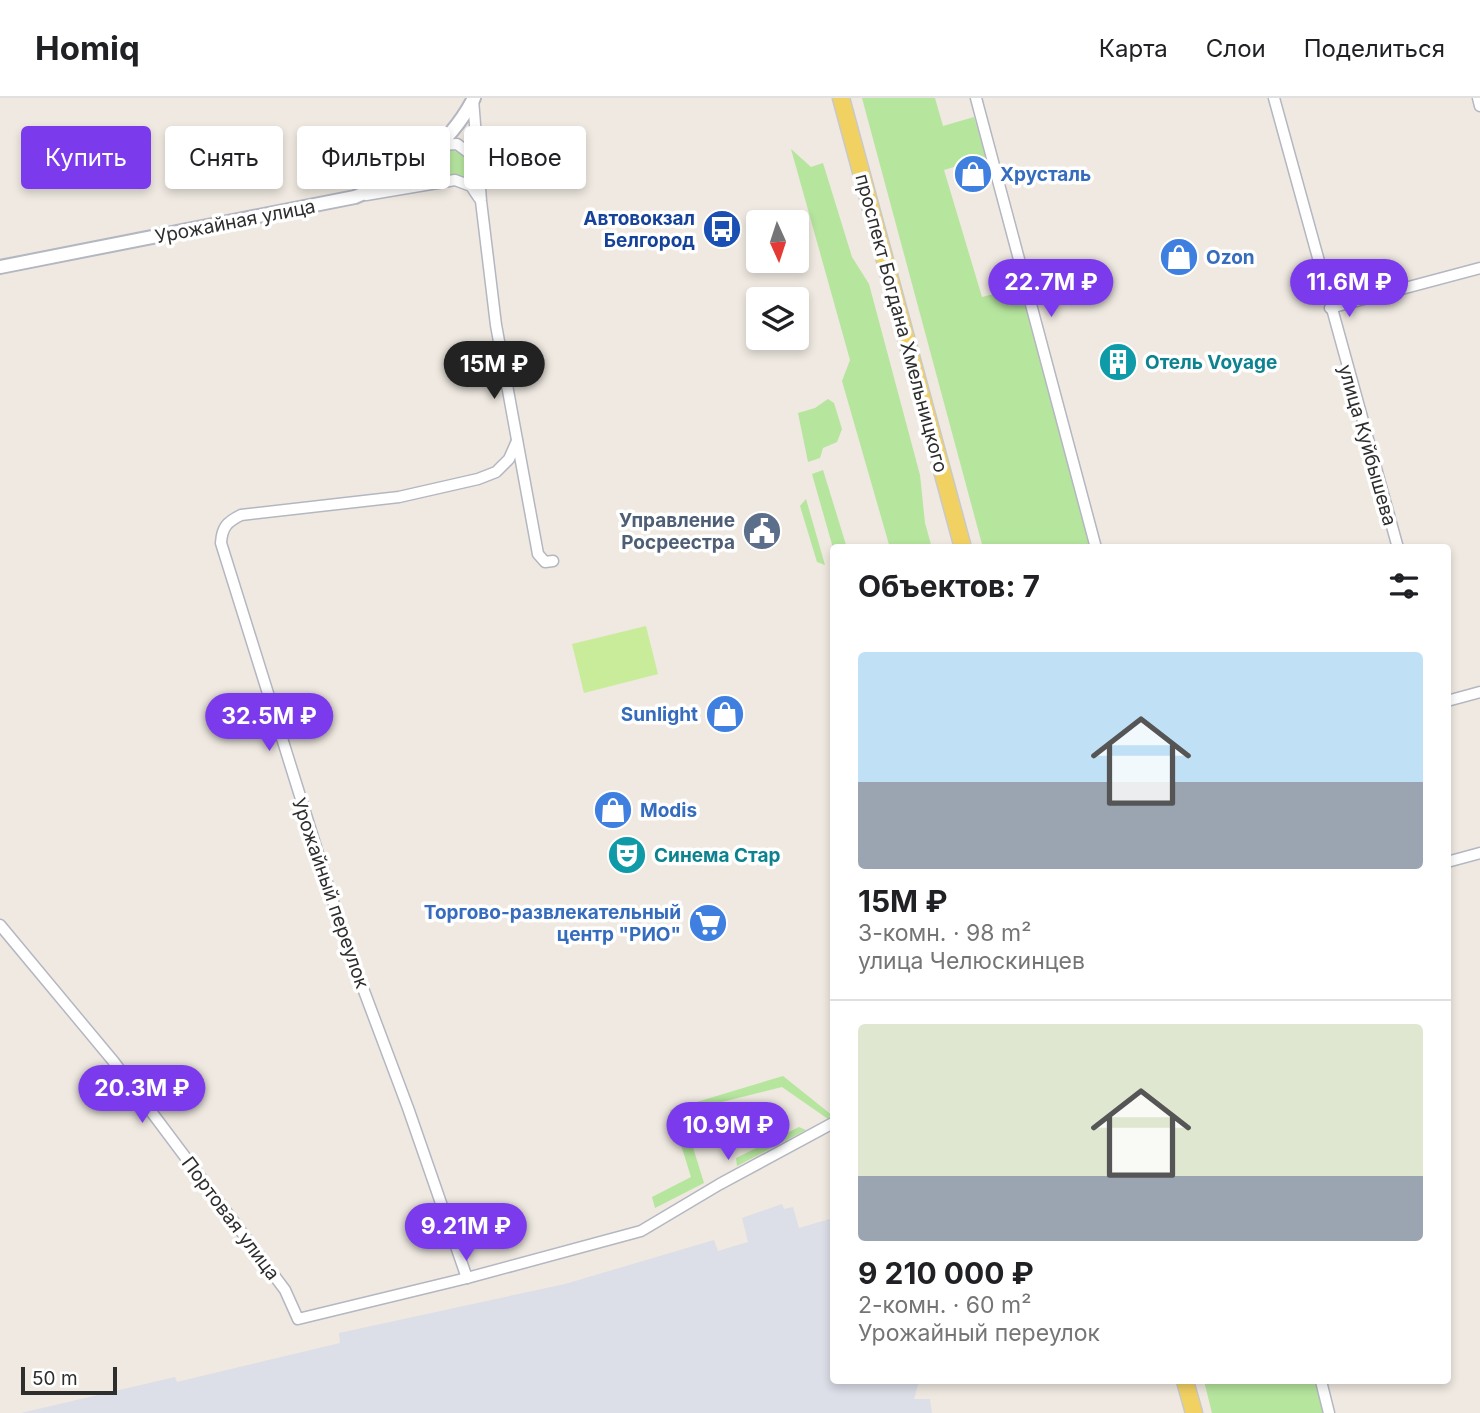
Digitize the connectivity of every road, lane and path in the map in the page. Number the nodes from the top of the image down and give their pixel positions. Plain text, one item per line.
1 (841, 98) edge
2 (976, 98) edge
3 (1274, 98) edge
4 (1478, 98) edge
5 (473, 99) edge
6 (1480, 106) edge
7 (475, 126) edge
8 (450, 131) edge
9 (372, 189) edge
10 (480, 189) edge
11 (355, 197) junction
12 (481, 201) junction
13 (0, 267) edge
14 (1480, 268) edge
15 (1330, 308) junction
16 (517, 441) junction
17 (961, 544) edge
18 (1095, 544) edge
19 (1397, 544) edge
20 (553, 561) dead end
21 (1480, 692) edge
22 (1451, 700) edge
23 (1480, 853) edge
24 (1451, 861) edge
25 (0, 925) edge
26 (830, 1125) edge
27 (467, 1279) junction
28 (1186, 1384) edge
29 (1322, 1384) edge
30 (1194, 1413) edge
31 (1329, 1413) edge

1 - 17 main road, проспект Богдана Хмельницкого
2 - 18 street
3 - 15 street, улица Куйбышева
4 - 6 street
5 - 7 street
5 - 8 street, Урожайная улица
9 - 11 street, Урожайная улица
10 - 12 street
11 - 12 street
11 - 13 street, Урожайная улица
12 - 16 street
14 - 15 street
15 - 19 street, улица Куйбышева
16 - 20 street
16 - 27 street, Урожайный переулок
21 - 22 street
23 - 24 street
25 - 27 street, Портовая улица
26 - 27 street
28 - 30 main road
29 - 31 street

